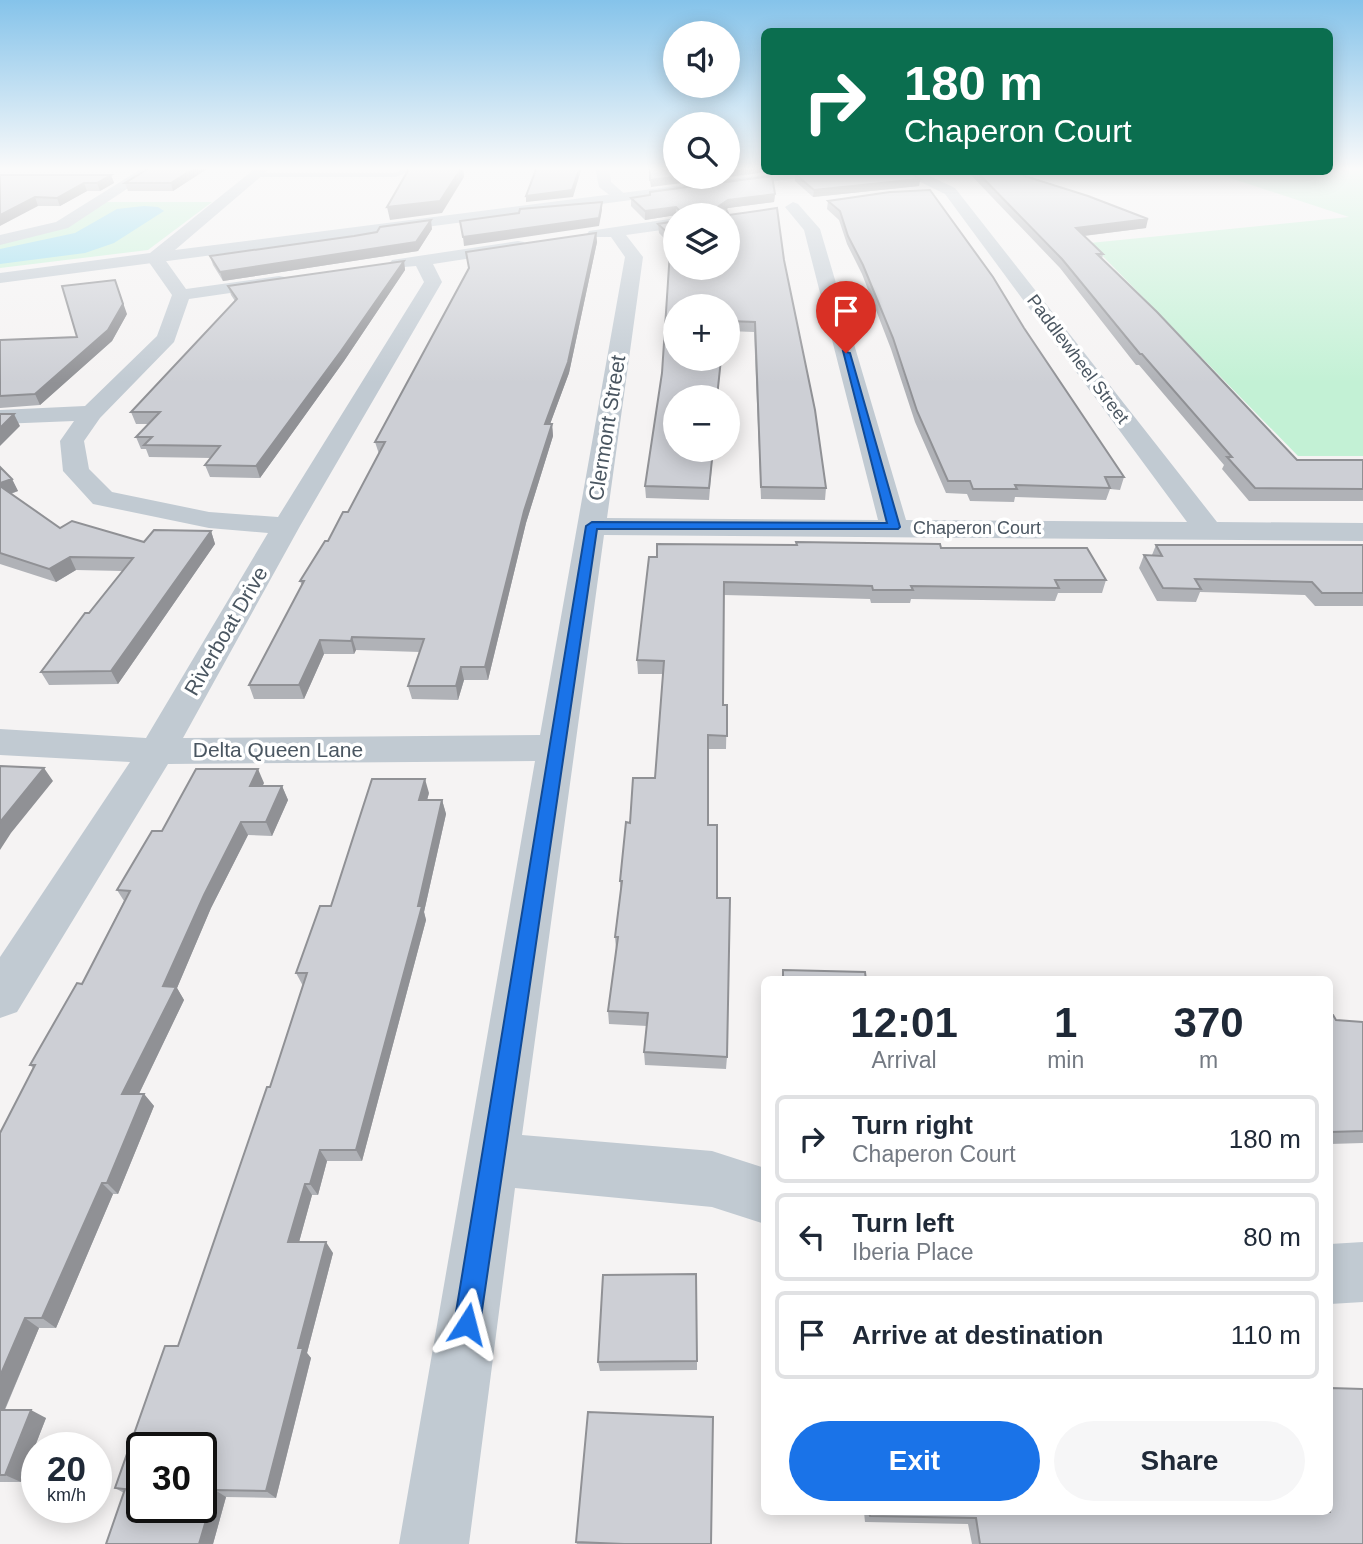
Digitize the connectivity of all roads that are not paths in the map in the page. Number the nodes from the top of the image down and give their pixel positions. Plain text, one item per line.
1 (178, 239) edge
2 (354, 239) edge
3 (627, 239) edge
4 (814, 239) edge
5 (987, 239) edge
6 (533, 244) edge
7 (155, 258) junction
8 (422, 260) junction
9 (382, 266) edge
10 (0, 278) edge
11 (302, 278) edge
12 (181, 295) junction
13 (92, 413) junction
14 (0, 417) edge
15 (286, 526) junction
16 (592, 526) junction
17 (894, 527) junction
18 (1207, 529) junction
19 (1363, 532) edge
20 (0, 742) edge
21 (556, 748) junction
22 (156, 751) junction
23 (0, 997) edge
24 (491, 1159) junction
25 (761, 1195) edge
26 (1363, 1272) edge
27 (1333, 1274) edge
28 (435, 1544) edge

1 - 7 street
2 - 7 street
3 - 16 street, Clermont Street
4 - 17 street
5 - 18 street, Paddlewheel Street
6 - 8 street
7 - 10 street
7 - 12 street
8 - 9 street
8 - 15 street, Riverboat Drive
11 - 12 street
12 - 13 street
13 - 14 street
13 - 15 street
15 - 22 street, Riverboat Drive
16 - 17 street, Chaperon Court
16 - 21 street, Clermont Street
17 - 18 street, Chaperon Court
18 - 19 street, Chaperon Court
20 - 22 street, Delta Queen Lane
21 - 22 street, Delta Queen Lane
21 - 24 street, Clermont Street
22 - 23 street, Riverboat Drive
24 - 25 street
24 - 28 street, Clermont Street
26 - 27 street

